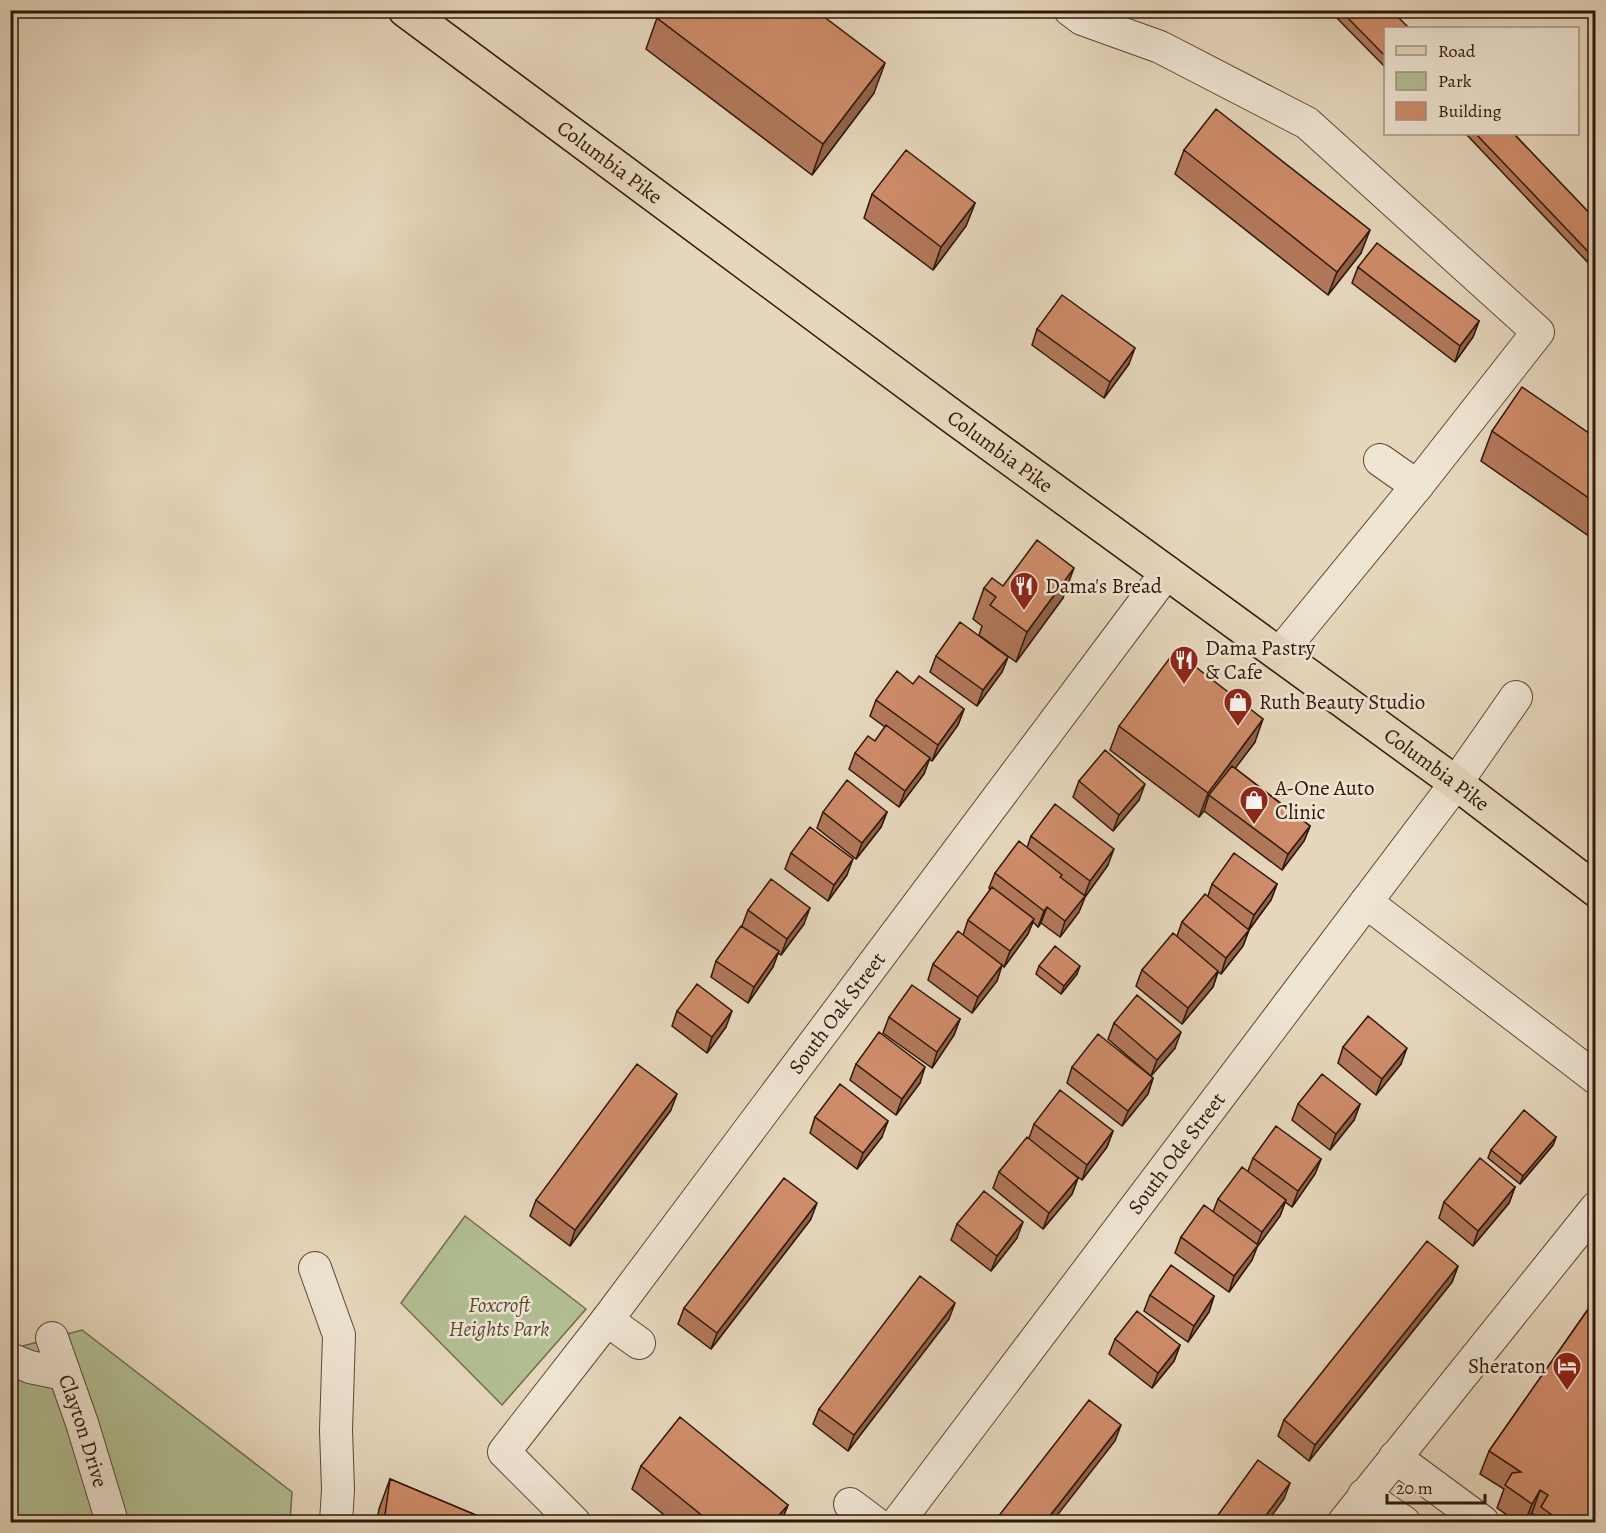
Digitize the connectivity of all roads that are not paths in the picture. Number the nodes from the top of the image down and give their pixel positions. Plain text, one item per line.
1 (405, 10) edge
2 (1070, 10) edge
3 (1380, 460) dead end
4 (1417, 486) junction
5 (1167, 572) junction
6 (1279, 654) junction
7 (1516, 697) dead end
8 (1456, 783) junction
9 (1596, 890) edge
10 (1366, 902) junction
11 (1596, 1078) edge
12 (1596, 1208) edge
13 (315, 1268) dead end
14 (607, 1320) junction
15 (52, 1338) dead end
16 (639, 1343) dead end
17 (10, 1359) edge
18 (64, 1374) junction
19 (1395, 1457) junction
20 (1364, 1495) junction
21 (112, 1522) edge
22 (336, 1522) edge
23 (574, 1522) edge
24 (898, 1522) edge
25 (1344, 1522) edge
26 (1404, 1522) edge
27 (1483, 1522) edge

1 - 5 main road, Columbia Pike
2 - 4 street
3 - 4 street
4 - 6 street
5 - 6 main road, Columbia Pike
5 - 14 street, South Oak Street
6 - 8 main road, Columbia Pike
7 - 8 street, South Ode Street
8 - 9 main road, Columbia Pike
8 - 10 street, South Ode Street
10 - 11 street
10 - 24 street, South Ode Street
12 - 19 street
13 - 22 street
14 - 16 street
14 - 23 street, South Oak Street
15 - 18 street, Clayton Drive
17 - 18 street
18 - 21 street, Clayton Drive
19 - 20 street
19 - 27 street
20 - 25 street
20 - 26 street

